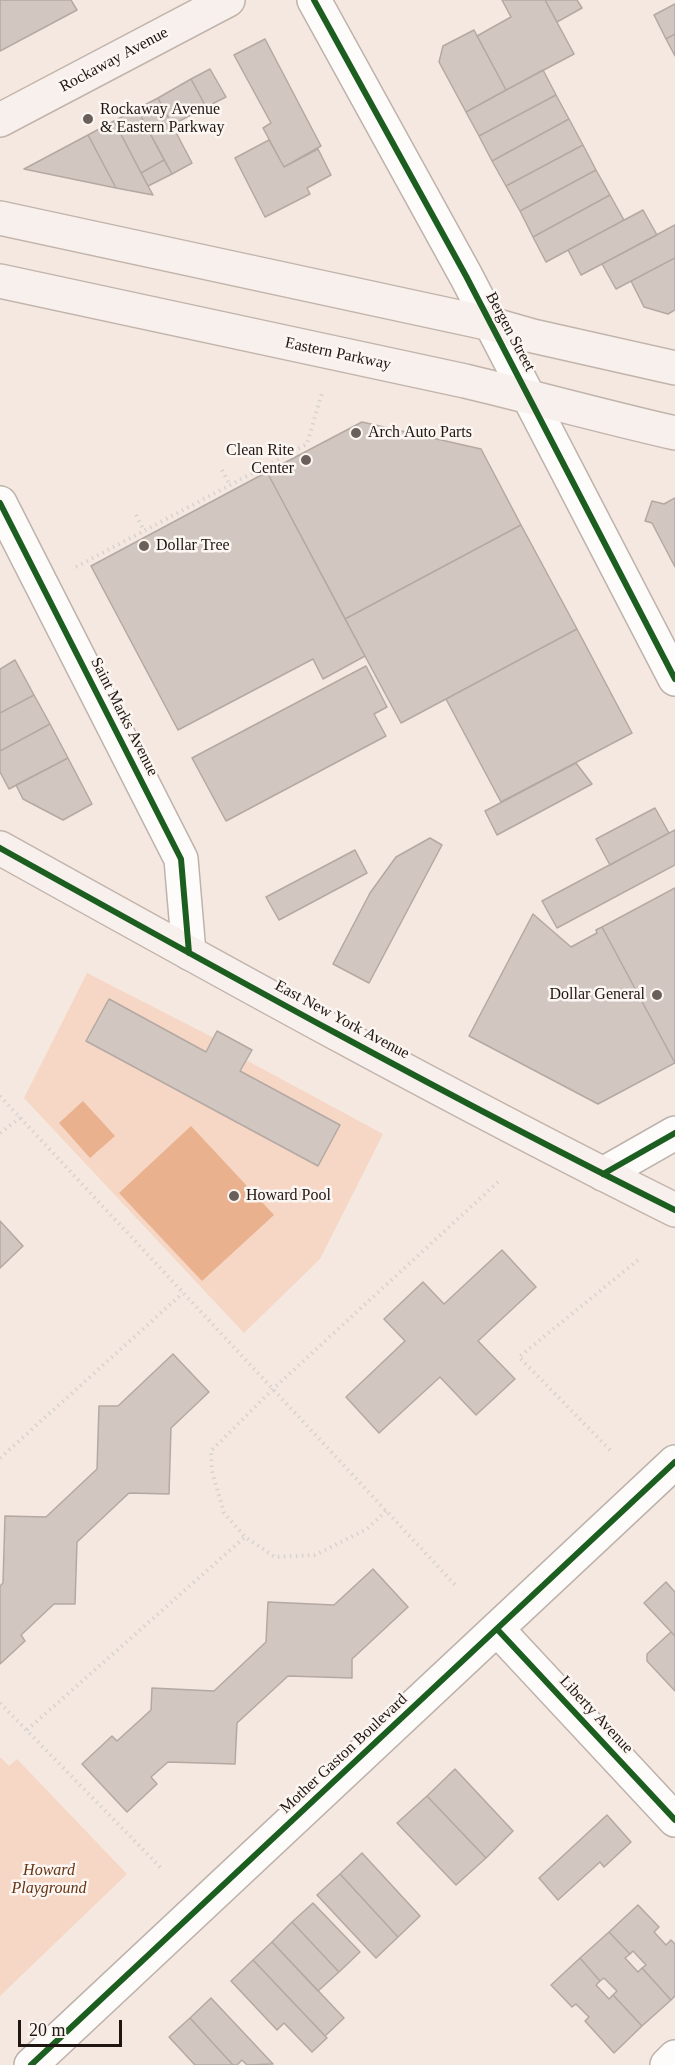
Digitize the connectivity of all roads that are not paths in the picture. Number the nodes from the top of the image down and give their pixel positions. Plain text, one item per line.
1 (228, 0) edge
2 (314, 0) edge
3 (0, 120) edge
4 (0, 218) edge
5 (0, 281) edge
6 (491, 324) junction
7 (675, 368) edge
8 (529, 396) junction
9 (675, 433) edge
10 (0, 503) edge
11 (675, 679) edge
12 (0, 848) edge
13 (189, 953) junction
14 (675, 1133) edge
15 (603, 1174) junction
16 (675, 1210) edge
17 (675, 1462) edge
18 (497, 1629) junction
19 (675, 1820) edge
20 (675, 2057) edge
21 (31, 2065) edge
22 (667, 2065) edge

1 - 3 main road, Rockaway Avenue
2 - 6 street, Bergen Street
4 - 6 main road
5 - 8 main road, Eastern Parkway
6 - 7 main road
6 - 8 street, Bergen Street
8 - 9 main road, Eastern Parkway
8 - 11 street, Bergen Street
10 - 13 street, Saint Marks Avenue
12 - 13 main road, East New York Avenue
13 - 15 main road, East New York Avenue
14 - 15 street
15 - 16 main road, East New York Avenue
17 - 18 street, Mother Gaston Boulevard
18 - 19 street, Liberty Avenue
18 - 21 street, Mother Gaston Boulevard
20 - 22 street

